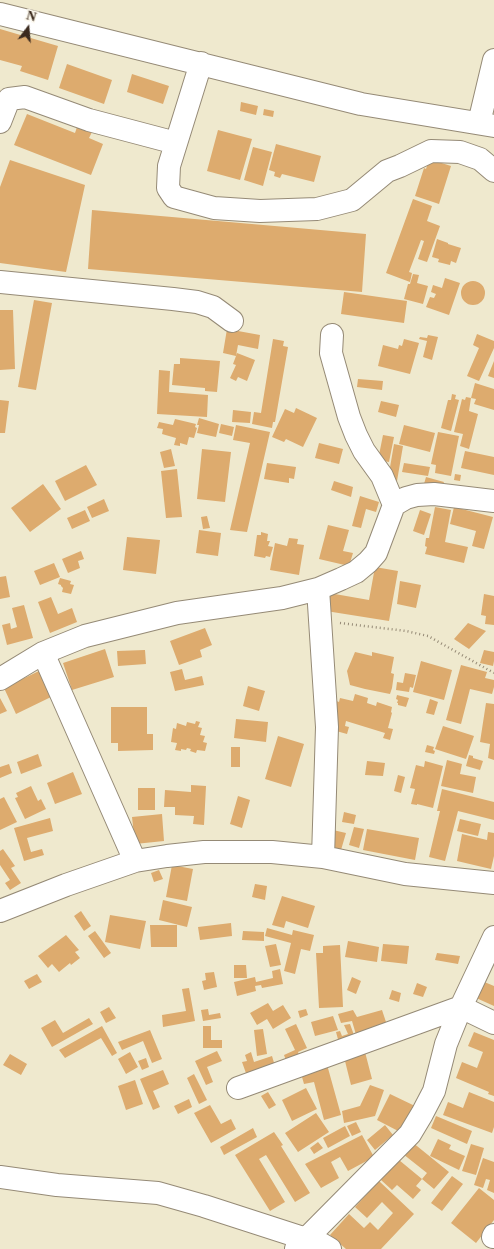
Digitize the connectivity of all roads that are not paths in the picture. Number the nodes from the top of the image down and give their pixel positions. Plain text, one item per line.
1 (0, 14) edge
2 (494, 60) edge
3 (201, 63) junction
4 (0, 122) edge
5 (486, 125) edge
6 (176, 143) junction
7 (494, 171) edge
8 (0, 282) edge
9 (232, 321) dead end
10 (332, 335) dead end
11 (494, 501) edge
12 (394, 505) junction
13 (318, 589) junction
14 (43, 653) junction
15 (0, 679) edge
16 (323, 857) junction
17 (135, 861) junction
18 (494, 883) edge
19 (0, 911) edge
20 (494, 937) edge
21 (461, 1007) junction
22 (494, 1023) edge
23 (238, 1088) dead end
24 (0, 1177) edge
25 (303, 1241) edge
26 (330, 1249) edge

1 - 3 street
2 - 5 street
3 - 5 street
3 - 6 street
4 - 6 street
6 - 7 street
8 - 9 street
10 - 12 street
11 - 12 street
12 - 13 street
13 - 14 street
13 - 16 street
14 - 15 street
14 - 17 street
16 - 17 street
16 - 18 street
17 - 19 street
20 - 21 street
21 - 22 street
21 - 23 street
21 - 25 street
24 - 25 street
25 - 26 street

